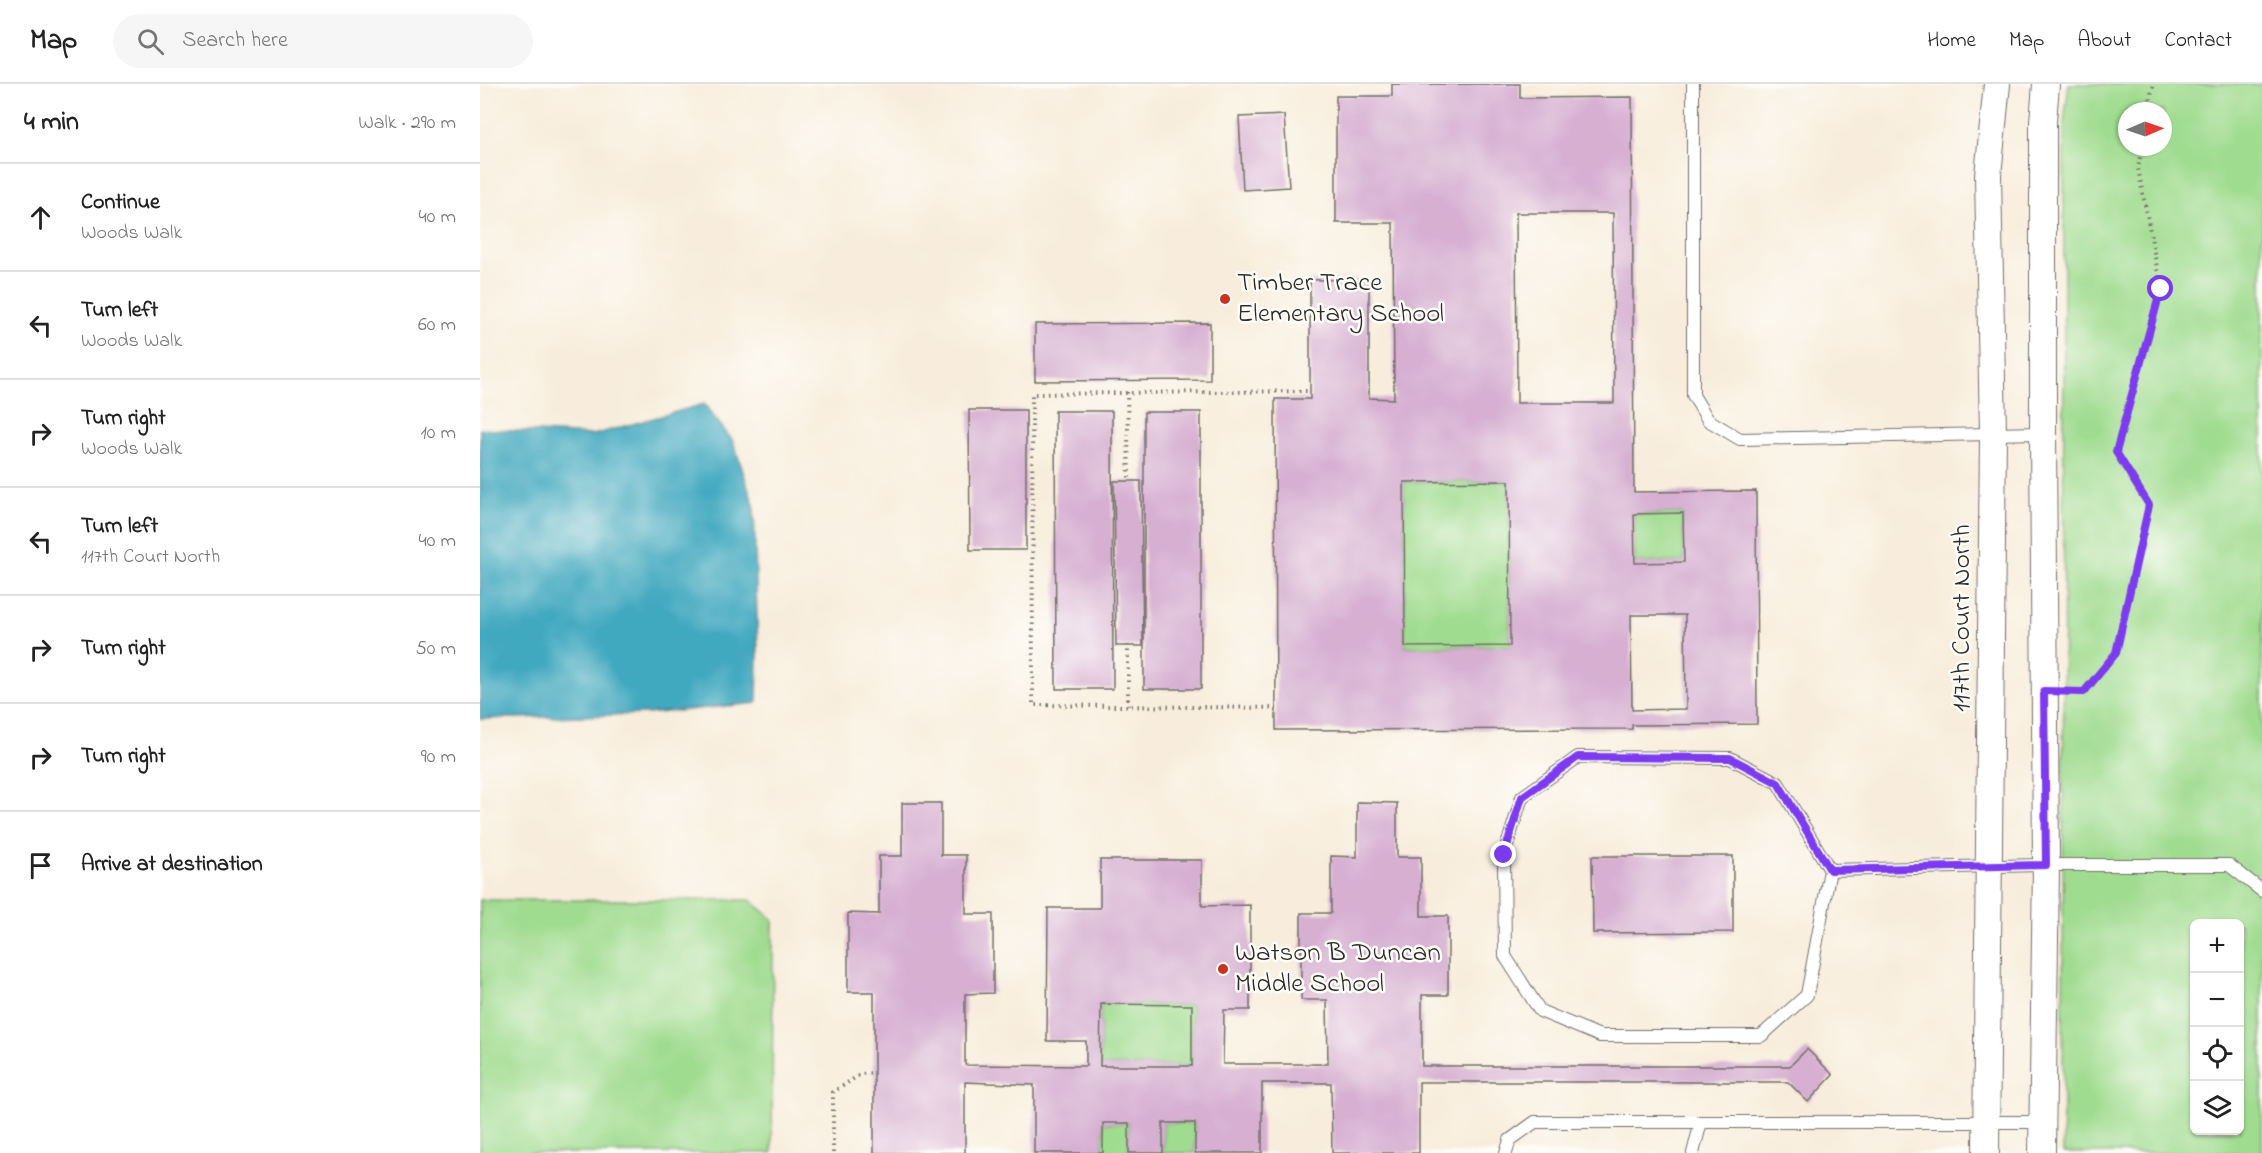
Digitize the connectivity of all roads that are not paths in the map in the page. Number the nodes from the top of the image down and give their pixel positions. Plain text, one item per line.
1 (1694, 84) edge
2 (1997, 84) edge
3 (2046, 84) edge
4 (1993, 433) junction
5 (2043, 433) junction
6 (2046, 865) junction
7 (1990, 866) junction
8 (1830, 870) junction
9 (2262, 891) edge
10 (1701, 1122) junction
11 (1986, 1122) junction
12 (2042, 1122) junction
13 (1506, 1153) edge
14 (1693, 1153) edge
15 (1986, 1153) edge
16 (2042, 1153) edge

1 - 4 lane
2 - 4 street, 117th Court North
3 - 5 street
4 - 5 lane
4 - 7 street, 117th Court North
5 - 6 street
6 - 7 lane
6 - 9 lane
6 - 12 street
7 - 8 lane
7 - 11 street, 117th Court North
8 - 8 lane
10 - 11 lane
10 - 13 lane
10 - 14 lane
11 - 12 lane
11 - 15 street, 117th Court North
12 - 16 street

